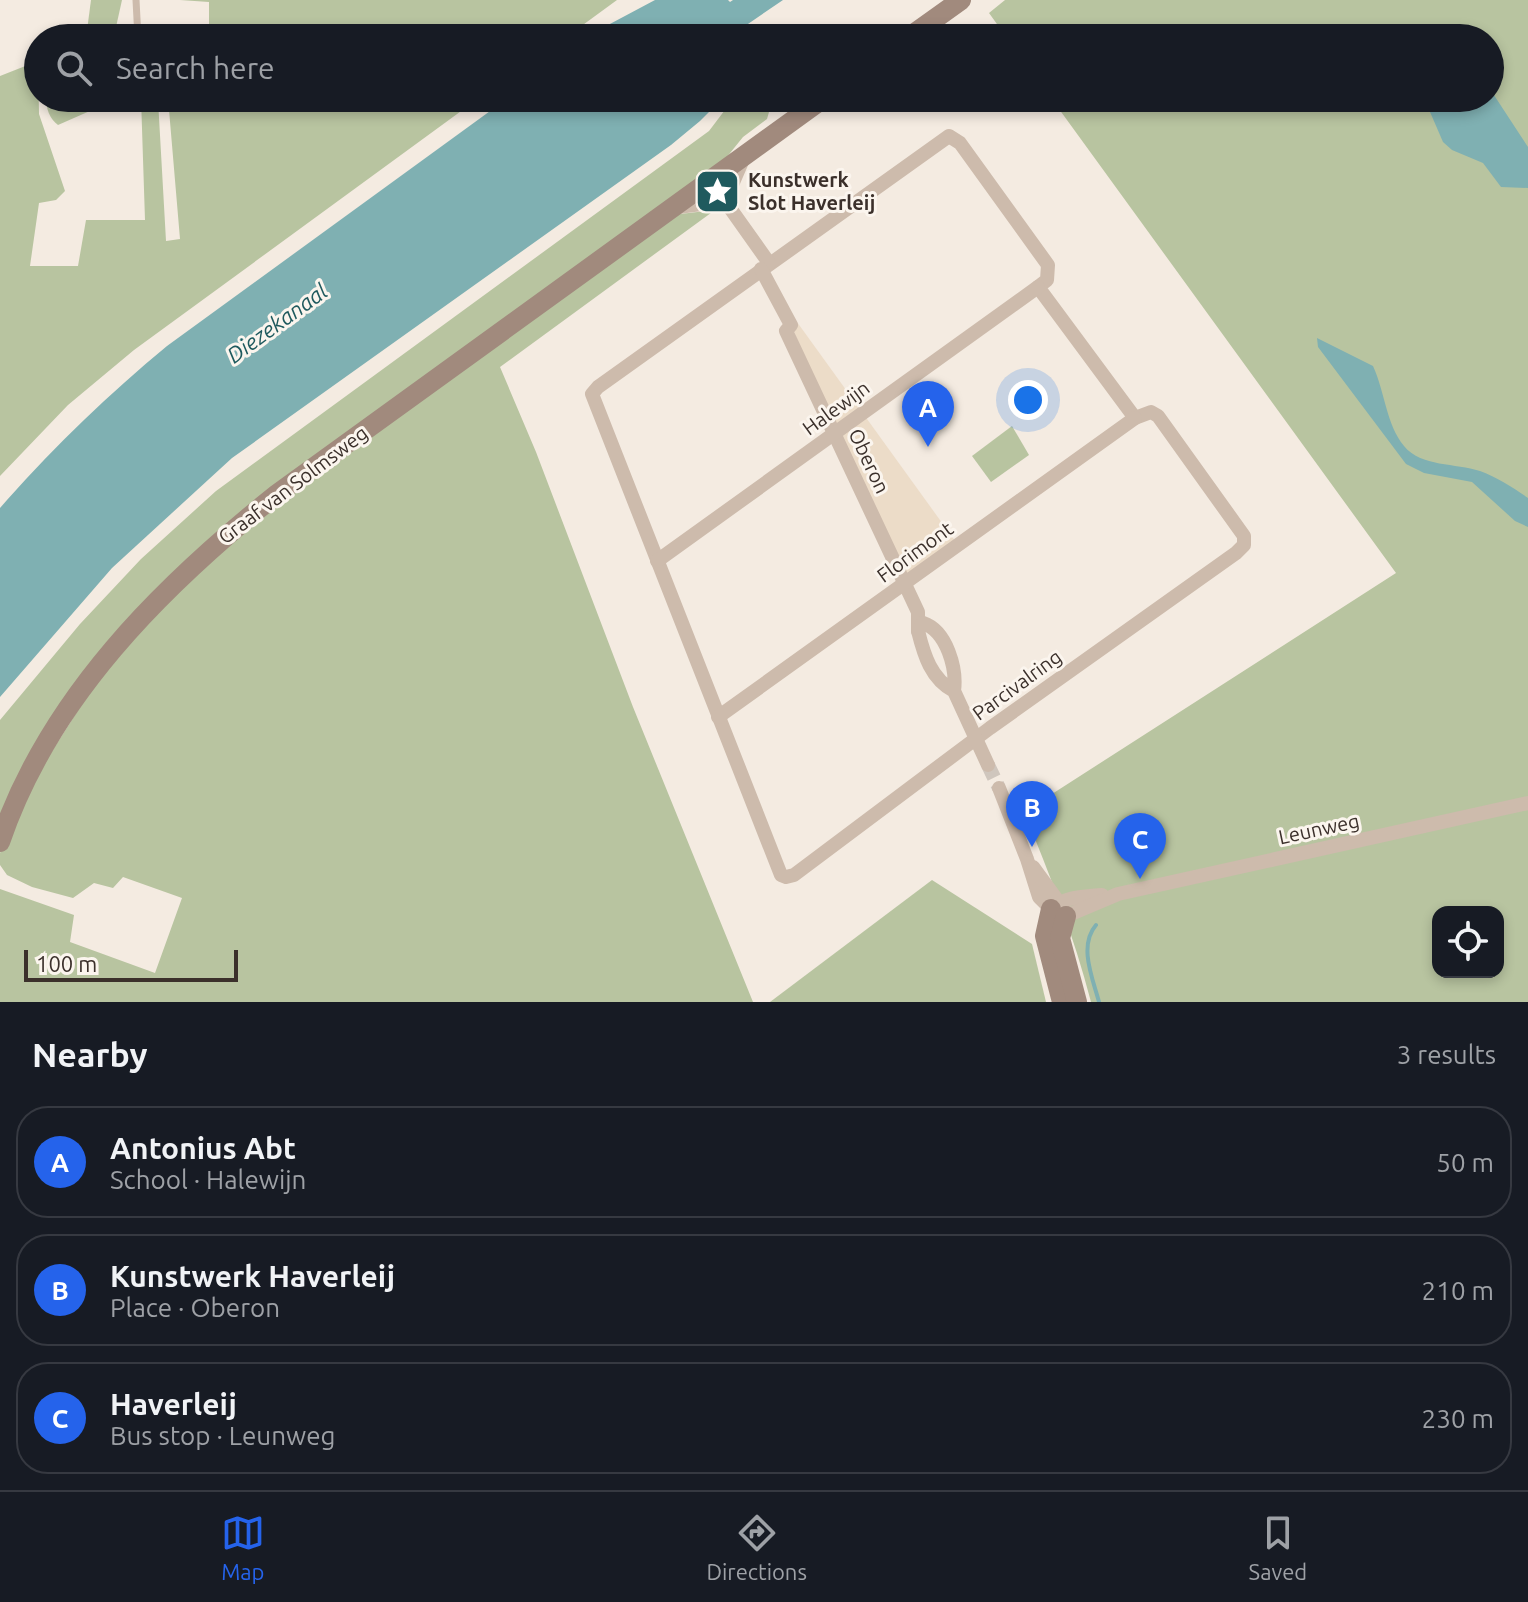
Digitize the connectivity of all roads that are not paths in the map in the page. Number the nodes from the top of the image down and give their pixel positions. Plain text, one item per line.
1 (136, 0) edge
2 (961, 0) edge
3 (137, 24) edge
4 (928, 24) edge
5 (804, 112) edge
6 (746, 153) junction
7 (725, 201) junction
8 (671, 208) junction
9 (765, 266) junction
10 (1038, 287) junction
11 (1135, 418) junction
12 (832, 436) junction
13 (657, 561) junction
14 (901, 587) junction
15 (918, 631) junction
16 (954, 691) junction
17 (718, 717) junction
18 (977, 739) junction
19 (988, 765) tunnel mouth
20 (999, 788) tunnel mouth
21 (1528, 803) edge
22 (0, 842) edge
23 (1059, 909) junction
24 (1062, 1002) edge
25 (1077, 1002) edge

1 - 3 lane
2 - 4 street
5 - 6 street, Graaf van Solmsweg
6 - 7 street
6 - 8 street, Graaf van Solmsweg
7 - 8 street, Graaf van Solmsweg
7 - 9 street
8 - 22 street, Graaf van Solmsweg
9 - 10 street, Parcivalring
9 - 12 street, Oberon
9 - 13 street, Parcivalring
10 - 11 street
10 - 12 street, Halewijn
11 - 14 street, Florimont
11 - 18 street, Parcivalring
12 - 13 street, Halewijn
12 - 14 street, Oberon
13 - 17 street, Parcivalring
14 - 15 street, Oberon
14 - 17 street, Florimont
15 - 16 street, Oberon
15 - 16 street, Oberon
16 - 18 street, Oberon
17 - 18 street, Parcivalring
18 - 19 street, Oberon
20 - 23 street
21 - 23 street, Leunweg
23 - 24 street
23 - 25 street

